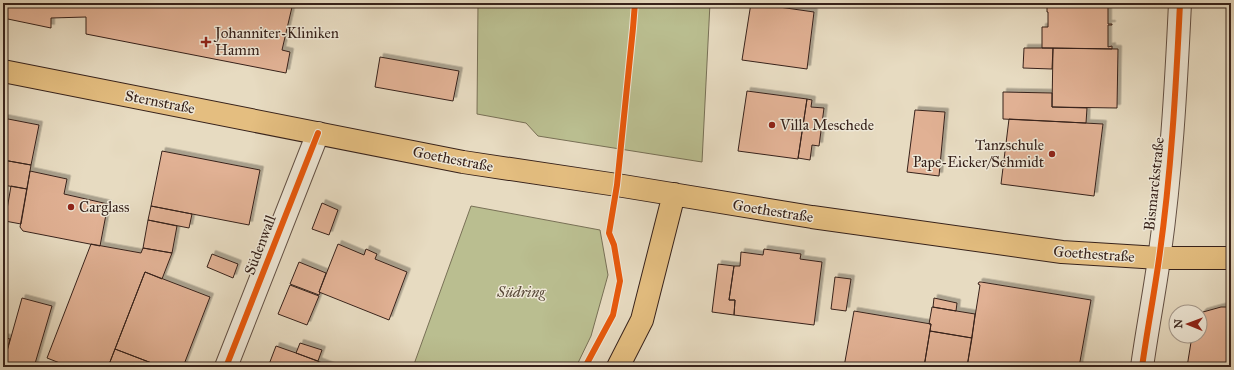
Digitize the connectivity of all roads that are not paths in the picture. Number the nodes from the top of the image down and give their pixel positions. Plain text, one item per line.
1 (1180, 3) edge
2 (3, 71) edge
3 (318, 133) junction
4 (674, 194) junction
5 (1159, 258) junction
6 (1231, 258) edge
7 (226, 367) edge
8 (618, 367) edge
9 (1142, 367) edge

1 - 5 street, Bismarckstraße
2 - 3 main road, Sternstraße
3 - 4 main road, Goethestraße
3 - 7 street, Südenwall
4 - 5 main road, Goethestraße
4 - 8 main road
5 - 6 main road, Goethestraße
5 - 9 street, Bismarckstraße

